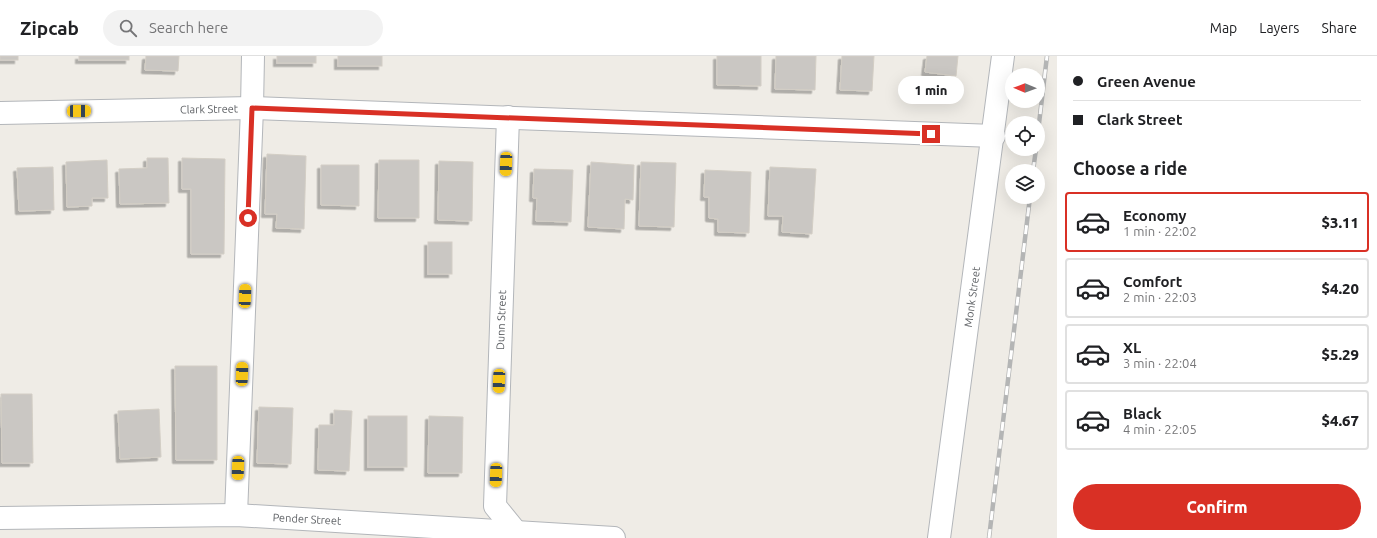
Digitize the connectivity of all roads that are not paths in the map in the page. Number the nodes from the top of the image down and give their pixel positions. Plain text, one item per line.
1 (253, 56) edge
2 (1003, 56) edge
3 (252, 108) junction
4 (0, 113) edge
5 (508, 117) junction
6 (994, 136) junction
7 (236, 515) junction
8 (0, 518) edge
9 (518, 535) edge
10 (614, 538) edge
11 (939, 538) edge

1 - 3 street
2 - 6 street, Monk Street
3 - 4 street, Clark Street
3 - 5 street, Clark Street
3 - 7 street
5 - 6 street, Clark Street
5 - 9 street, Dunn Street
6 - 11 street, Monk Street
7 - 8 street, Pender Street
7 - 9 street, Pender Street
9 - 10 street, Pender Street

